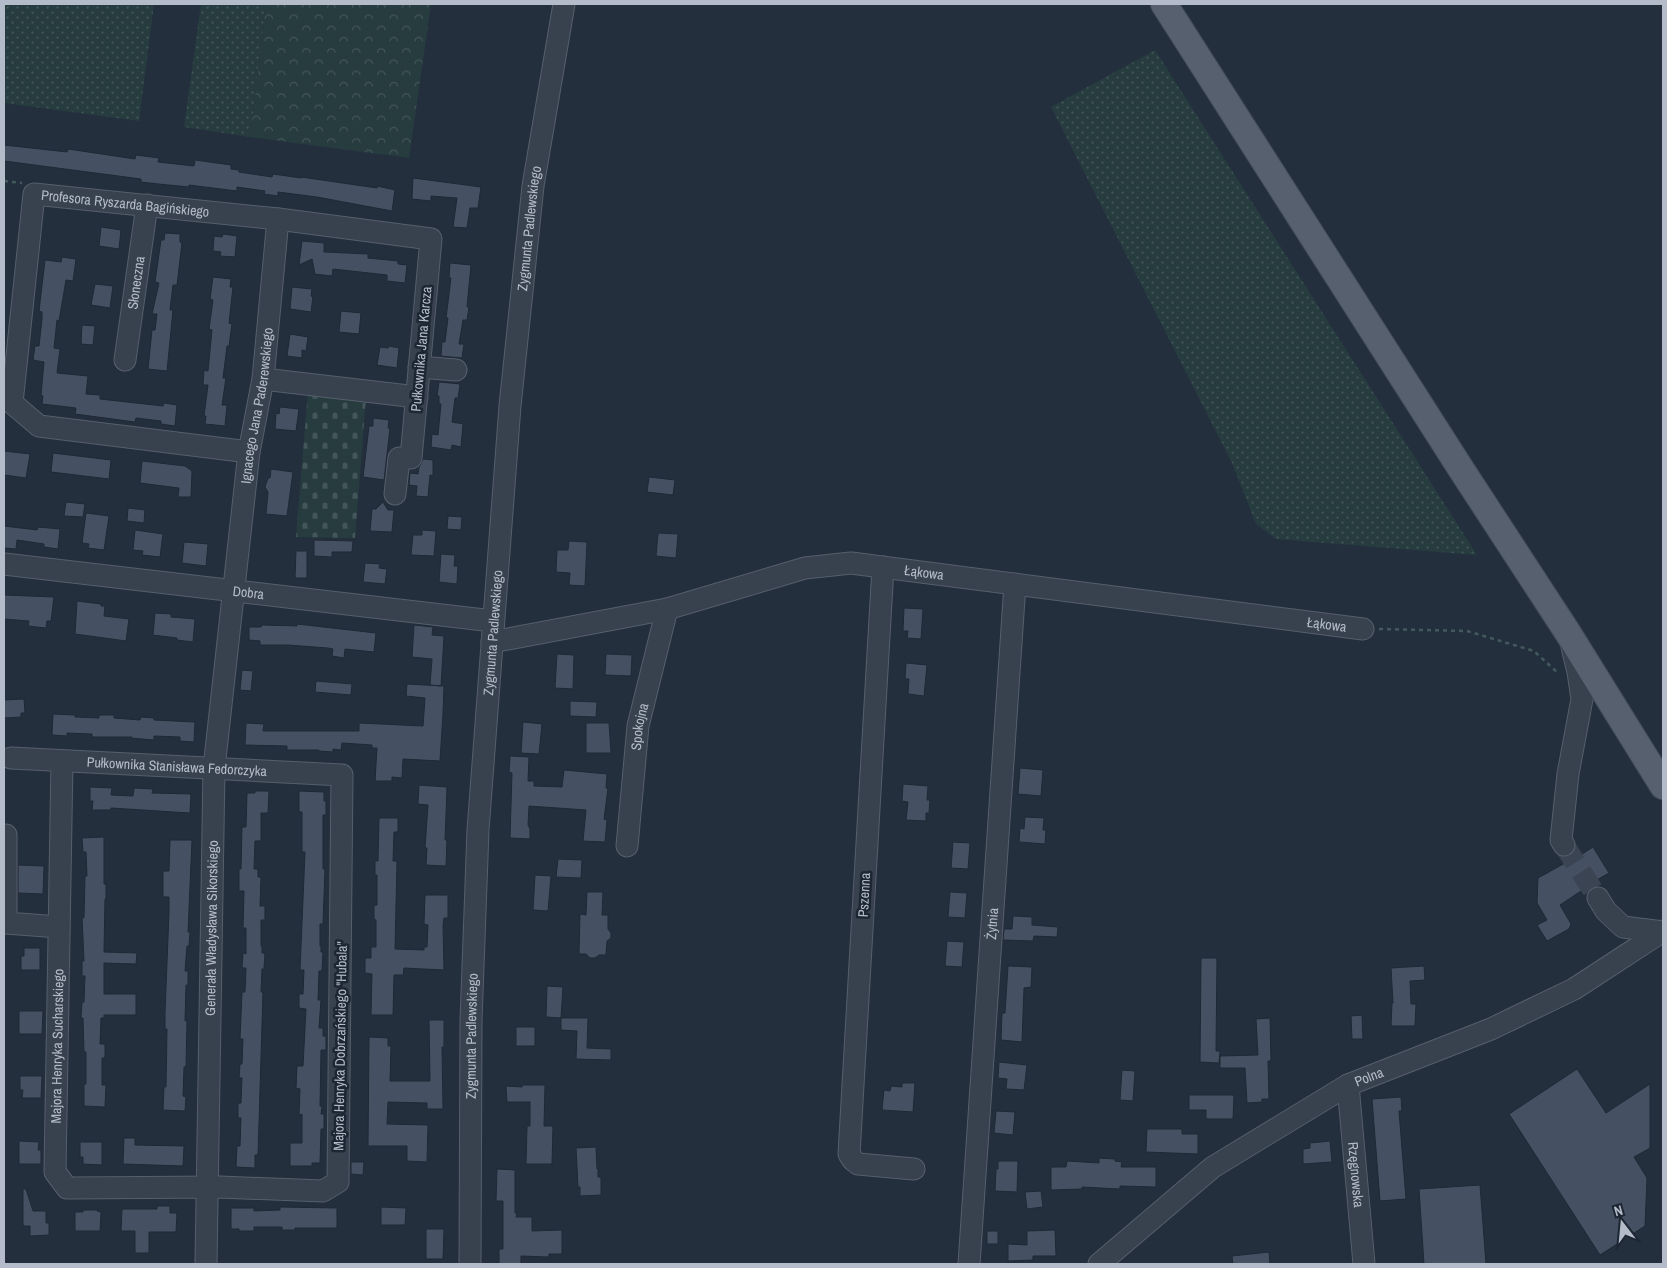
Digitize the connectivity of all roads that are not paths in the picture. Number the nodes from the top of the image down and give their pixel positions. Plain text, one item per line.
1 (564, 4) edge
2 (1164, 4) edge
3 (148, 205) junction
4 (278, 219) junction
5 (431, 239) joint
6 (124, 360) dead end
7 (419, 367) junction
8 (456, 370) dead end
9 (263, 379) junction
10 (416, 397) junction
11 (249, 452) junction
12 (394, 494) dead end
13 (4, 564) edge
14 (883, 567) junction
15 (1015, 584) junction
16 (234, 591) junction
17 (667, 609) junction
18 (1363, 629) road end
19 (493, 631) junction
20 (1568, 633) junction
21 (11, 758) dead end
22 (62, 761) junction
23 (214, 768) junction
24 (342, 775) joint
25 (1663, 786) edge
26 (6, 835) dead end
27 (1564, 845) tunnel mouth
28 (627, 846) dead end
29 (1598, 898) tunnel mouth
30 (59, 927) junction
31 (1663, 931) edge
32 (1348, 1085) junction
33 (914, 1169) dead end
34 (206, 1187) junction
35 (206, 1264) edge
36 (470, 1264) edge
37 (969, 1264) edge
38 (1099, 1264) edge
39 (1364, 1264) edge

1 - 19 street, Zygmunta Padlewskiego
2 - 20 main road
3 - 4 street, Profesora Ryszarda Bagińskiego
3 - 6 street, Słoneczna
3 - 11 street, Profesora Ryszarda Bagińskiego
4 - 5 street, Profesora Ryszarda Bagińskiego
4 - 9 street, Ignacego Jana Paderewskiego
5 - 7 street, Pułkownika Jana Karcza
7 - 8 street
7 - 10 street, Pułkownika Jana Karcza
9 - 10 street
9 - 11 street, Ignacego Jana Paderewskiego
10 - 12 street, Pułkownika Jana Karcza
11 - 16 street, Ignacego Jana Paderewskiego
13 - 16 street, Dobra
14 - 15 street, Łąkowa
14 - 17 street, Łąkowa
14 - 33 street, Pszenna
15 - 18 street, Łąkowa
15 - 37 street, Żytnia
16 - 19 street, Dobra
16 - 23 street, Generała Władysława Sikorskiego
17 - 19 street, Łąkowa
17 - 28 street, Spokojna
19 - 36 street, Zygmunta Padlewskiego
20 - 25 main road
20 - 27 street
21 - 22 street, Pułkownika Stanisława Fedorczyka
22 - 23 street, Pułkownika Stanisława Fedorczyka
22 - 30 street, Majora Henryka Sucharskiego
23 - 24 street, Pułkownika Stanisława Fedorczyka
23 - 34 street, Generała Władysława Sikorskiego
24 - 34 street, Majora Henryka Dobrzańskiego "Hubala"
26 - 30 street
29 - 31 street
30 - 34 street, Majora Henryka Sucharskiego
31 - 32 street, Polna
32 - 38 street, Polna
32 - 39 street, Rzęgnowska
34 - 35 street, Generała Władysława Sikorskiego

